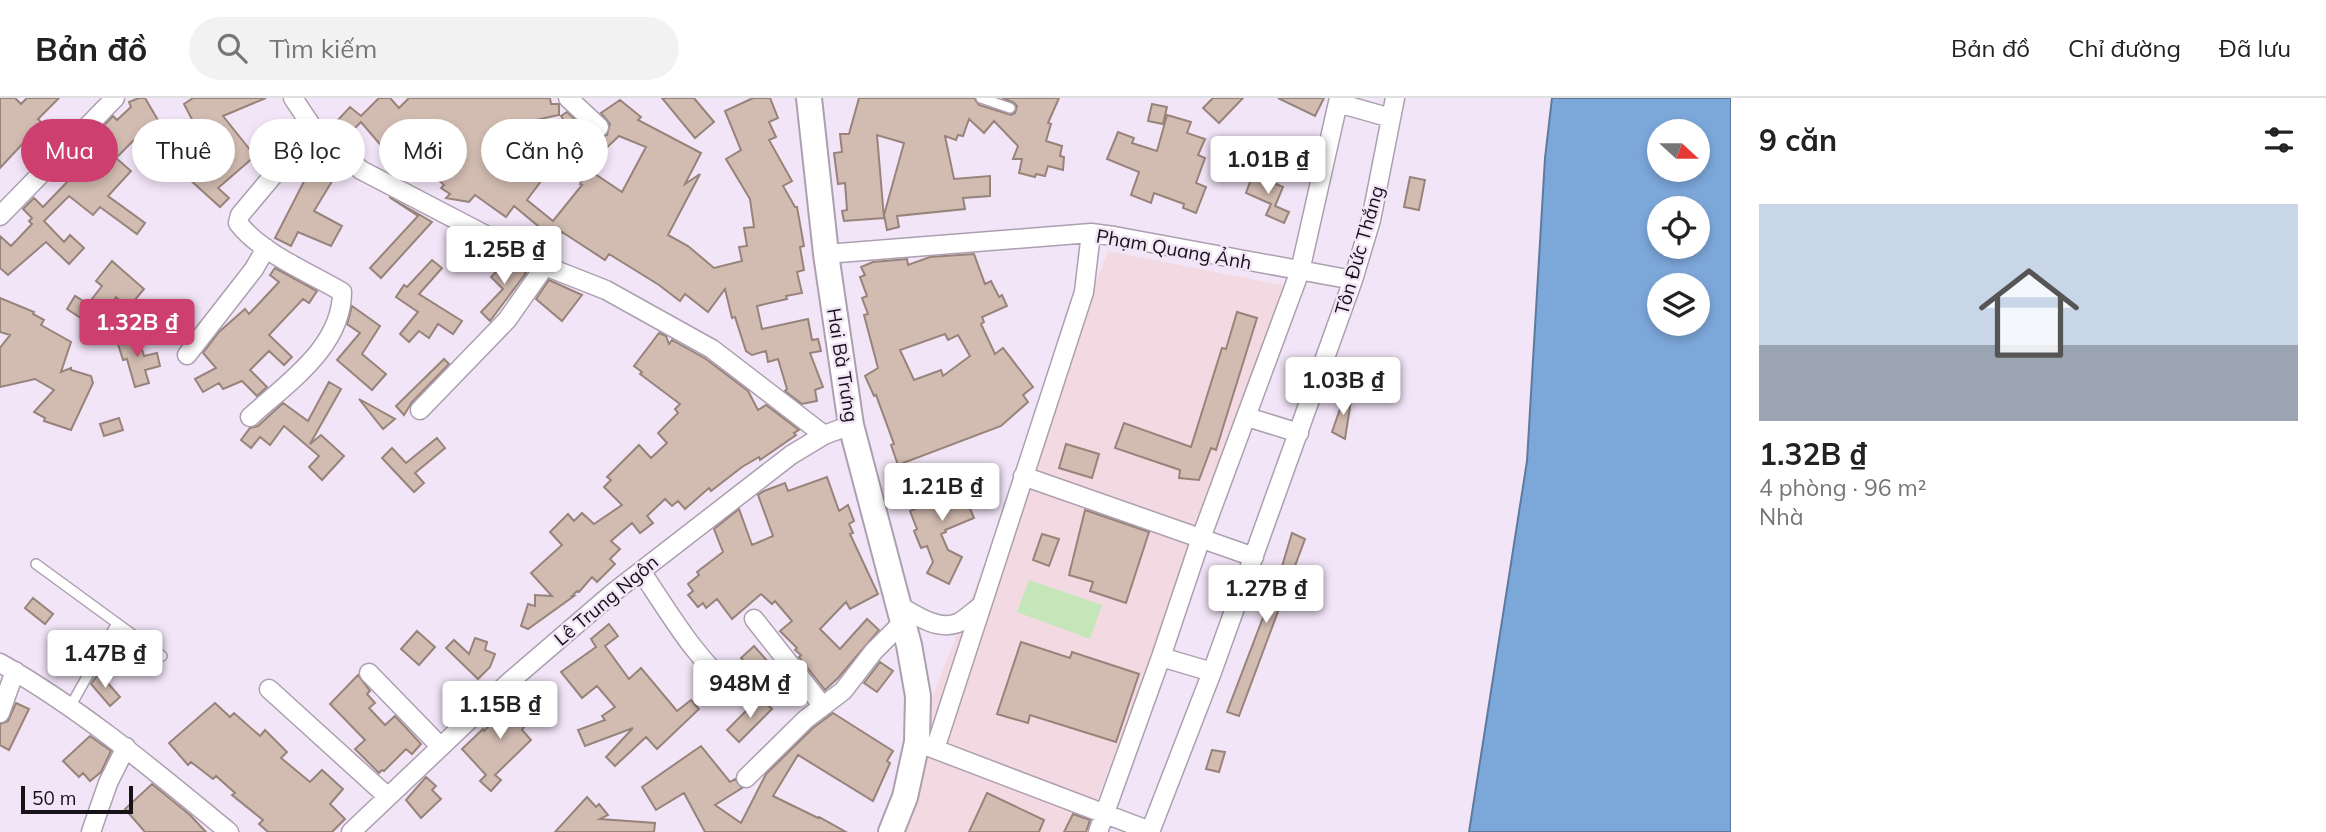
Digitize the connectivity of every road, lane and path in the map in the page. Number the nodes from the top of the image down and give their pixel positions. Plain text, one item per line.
1 (115, 98) edge
2 (293, 98) edge
3 (568, 98) edge
4 (809, 98) edge
5 (981, 98) edge
6 (1395, 98) edge
7 (1335, 100) edge
8 (1010, 108) dead end
9 (1391, 118) junction
10 (307, 119) edge
11 (590, 119) edge
12 (365, 172) edge
13 (268, 182) edge
14 (0, 216) edge
15 (1091, 233) junction
16 (266, 248) junction
17 (826, 254) junction
18 (545, 266) junction
19 (1300, 271) junction
20 (1353, 281) junction
21 (187, 355) dead end
22 (420, 410) dead end
23 (250, 417) dead end
24 (1247, 417) junction
25 (852, 425) junction
26 (1299, 433) junction
27 (824, 435) junction
28 (1023, 477) junction
29 (1201, 538) junction
30 (1254, 557) junction
31 (36, 564) dead end
32 (640, 571) junction
33 (982, 605) junction
34 (900, 614) junction
35 (754, 619) dead end
36 (117, 623) junction
37 (162, 656) dead end
38 (1161, 657) junction
39 (8, 667) edge
40 (1212, 672) junction
41 (369, 673) dead end
42 (269, 689) dead end
43 (737, 693) dead end
44 (822, 705) junction
45 (70, 706) junction
46 (0, 713) edge
47 (440, 746) junction
48 (926, 746) junction
49 (126, 747) junction
50 (746, 778) dead end
51 (388, 797) junction
52 (1102, 823) edge
53 (91, 832) edge
54 (229, 832) edge
55 (351, 832) edge
56 (891, 832) edge
57 (1150, 832) edge

1 - 14 street
2 - 10 street
3 - 11 street
4 - 17 main road, Hai Bà Trưng
5 - 8 lane
6 - 9 street, Tôn Đức Thắng
7 - 9 street
7 - 19 street
9 - 20 street, Tôn Đức Thắng
12 - 18 street
13 - 16 street
15 - 17 street, Phạm Quang Ảnh
15 - 19 street, Phạm Quang Ảnh
15 - 28 street
16 - 21 street
16 - 23 street
17 - 25 main road, Hai Bà Trưng
18 - 22 street
18 - 27 street
19 - 20 street, Phạm Quang Ảnh
19 - 24 street
20 - 26 street, Tôn Đức Thắng
24 - 26 street
24 - 29 street
25 - 27 street, Lê Trung Ngôn
25 - 34 main road, Hai Bà Trưng
26 - 30 street, Tôn Đức Thắng
27 - 32 street, Lê Trung Ngôn
28 - 29 street
28 - 33 street
29 - 30 street
29 - 38 street
30 - 40 street, Tôn Đức Thắng
31 - 36 lane
32 - 43 street
32 - 47 street, Lê Trung Ngôn
33 - 34 street
33 - 48 street
34 - 44 street
34 - 48 main road, Hai Bà Trưng
35 - 44 street
36 - 37 lane
36 - 45 lane
38 - 40 street
38 - 52 street
39 - 45 street
39 - 46 street
40 - 57 street, Tôn Đức Thắng
41 - 47 street
42 - 51 street
44 - 50 street
45 - 49 street
47 - 51 street, Lê Trung Ngôn
48 - 52 street
48 - 56 main road, Hai Bà Trưng
49 - 53 street
49 - 54 street
51 - 55 street, Lê Trung Ngôn
52 - 57 street

